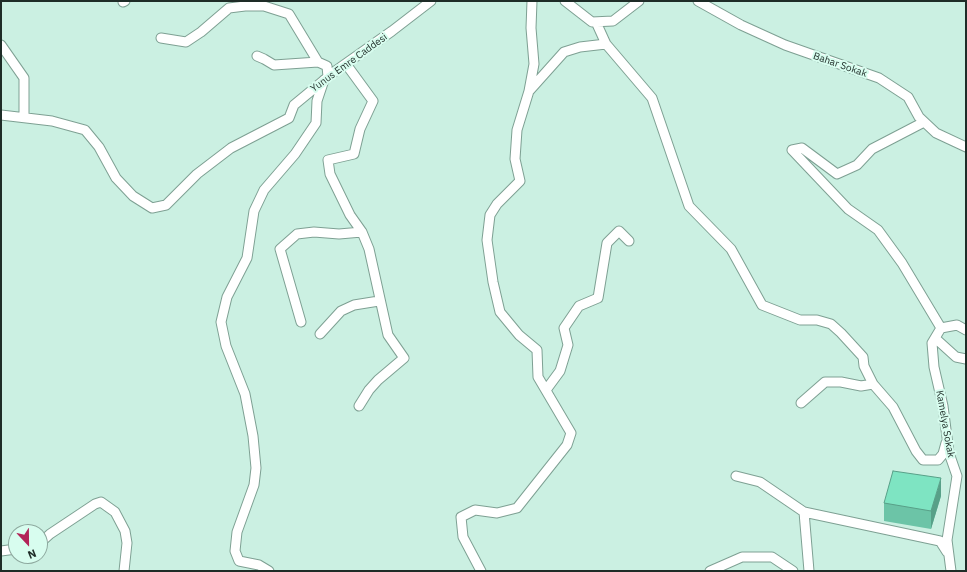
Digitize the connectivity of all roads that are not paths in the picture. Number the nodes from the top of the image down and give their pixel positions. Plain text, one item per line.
1 (431, 1) edge
2 (532, 1) edge
3 (565, 1) edge
4 (640, 1) edge
5 (698, 1) edge
6 (596, 22) junction
7 (160, 38) dead end
8 (606, 44) junction
9 (1, 45) edge
10 (257, 56) dead end
11 (318, 62) junction
12 (346, 64) junction
13 (326, 78) junction
14 (529, 91) junction
15 (1, 115) edge
16 (24, 116) junction
17 (924, 122) junction
18 (966, 147) edge
19 (362, 232) junction
20 (629, 241) dead end
21 (379, 301) junction
22 (301, 322) dead end
23 (941, 328) junction
24 (966, 330) edge
25 (320, 334) dead end
26 (935, 338) junction
27 (966, 359) edge
28 (873, 384) junction
29 (546, 390) junction
30 (801, 403) dead end
31 (359, 406) dead end
32 (946, 440) junction
33 (736, 476) dead end
34 (804, 512) junction
35 (48, 536) edge
36 (948, 553) junction
37 (124, 571) edge
38 (269, 571) edge
39 (481, 571) edge
40 (710, 571) edge
41 (793, 571) edge
42 (809, 571) edge
43 (951, 571) edge

1 - 12 street, Yunus Emre Caddesi
2 - 14 street
3 - 6 street
4 - 6 street
5 - 17 street, Bahar Sokak
6 - 8 street
7 - 11 street
8 - 14 street
8 - 28 street
9 - 16 street
10 - 11 street
11 - 13 street
12 - 13 street, Yunus Emre Caddesi
12 - 19 street
13 - 16 street, Yunus Emre Caddesi
13 - 38 street
14 - 29 street
15 - 16 street, Yunus Emre Caddesi
17 - 18 street, Bahar Sokak
17 - 23 street
19 - 21 street
19 - 22 street
20 - 29 street
21 - 25 street
21 - 31 street
23 - 24 street
23 - 26 street, Kamelya Sokak
26 - 27 street
26 - 32 street, Kamelya Sokak
28 - 30 street
28 - 32 street
29 - 39 street
32 - 36 street, Kamelya Sokak
33 - 34 street
34 - 36 street
34 - 42 street
35 - 37 street
36 - 43 street, Kamelya Sokak
40 - 41 street

